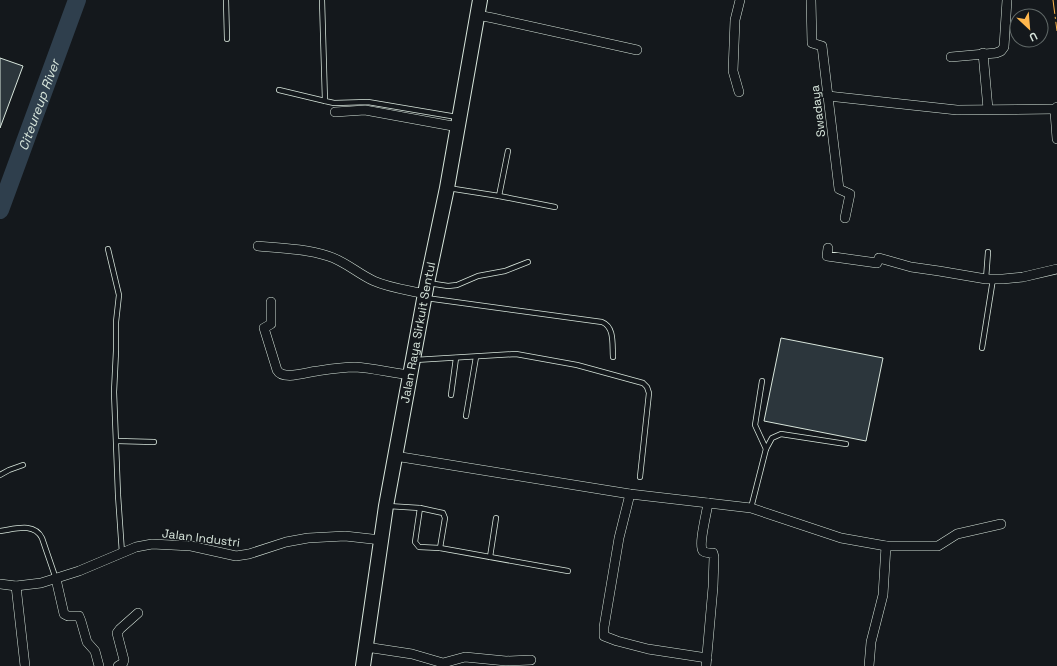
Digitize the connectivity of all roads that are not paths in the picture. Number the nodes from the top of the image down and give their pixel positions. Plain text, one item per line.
1 (226, 0) edge
2 (322, 0) edge
3 (480, 0) edge
4 (740, 0) edge
5 (811, 0) edge
6 (1007, 0) edge
7 (477, 15) junction
8 (228, 39) dead end
9 (637, 50) dead end
10 (983, 54) junction
11 (951, 57) dead end
12 (279, 90) dead end
13 (739, 92) dead end
14 (828, 96) junction
15 (325, 101) junction
16 (1056, 108) edge
17 (988, 109) junction
18 (335, 112) dead end
19 (459, 122) junction
20 (1057, 139) edge
21 (508, 151) dead end
22 (447, 188) junction
23 (499, 196) junction
24 (554, 207) dead end
25 (845, 218) dead end
26 (258, 246) dead end
27 (828, 248) dead end
28 (108, 249) dead end
29 (988, 252) dead end
30 (528, 262) dead end
31 (1057, 269) edge
32 (989, 279) junction
33 (425, 292) junction
34 (270, 302) dead end
35 (982, 348) dead end
36 (476, 357) junction
37 (612, 357) dead end
38 (456, 358) junction
39 (413, 360) junction
40 (410, 376) junction
41 (762, 381) dead end
42 (450, 395) dead end
43 (466, 416) dead end
44 (117, 441) junction
45 (154, 442) dead end
46 (846, 444) dead end
47 (766, 449) junction
48 (395, 456) junction
49 (23, 465) dead end
50 (0, 475) edge
51 (640, 477) dead end
52 (630, 494) junction
53 (708, 503) junction
54 (386, 506) junction
55 (420, 508) junction
56 (751, 508) junction
57 (496, 518) dead end
58 (1001, 524) dead end
59 (0, 530) edge
60 (381, 540) junction
61 (886, 546) junction
62 (440, 548) junction
63 (122, 553) junction
64 (490, 557) junction
65 (568, 571) dead end
66 (56, 579) junction
67 (0, 584) edge
68 (16, 586) junction
69 (138, 613) dead end
70 (366, 647) junction
71 (531, 660) dead end
72 (706, 662) edge
73 (25, 666) edge
74 (99, 666) edge
75 (118, 666) edge
76 (363, 666) edge
77 (869, 666) edge

1 - 8 lane
2 - 15 lane
3 - 7 main road, Jalan Raya Sirkuit Sentul
4 - 13 street
5 - 14 street, Swadaya
6 - 10 street
7 - 9 street
7 - 19 main road, Jalan Raya Sirkuit Sentul
10 - 11 street
10 - 17 street
12 - 15 lane
14 - 17 street
14 - 25 street, Swadaya
15 - 19 lane
16 - 17 street
16 - 20 street
18 - 19 street
19 - 22 main road, Jalan Raya Sirkuit Sentul
21 - 23 lane
22 - 23 lane
22 - 33 main road, Jalan Raya Sirkuit Sentul
23 - 24 lane
26 - 33 street
27 - 32 street
28 - 44 lane
29 - 32 lane
30 - 33 lane
31 - 32 street
32 - 35 lane
33 - 37 lane
33 - 39 main road, Jalan Raya Sirkuit Sentul
34 - 40 street
36 - 38 lane
36 - 43 lane
36 - 51 lane
38 - 39 lane
38 - 42 lane
39 - 40 main road, Jalan Raya Sirkuit Sentul
40 - 48 main road, Jalan Raya Sirkuit Sentul
41 - 47 lane
44 - 45 lane
44 - 63 lane
46 - 47 lane
47 - 56 lane
48 - 52 street
48 - 54 main road, Jalan Raya Sirkuit Sentul
49 - 50 lane
52 - 53 street
52 - 72 street
53 - 56 street
53 - 72 street
54 - 55 lane
54 - 60 main road, Jalan Raya Sirkuit Sentul
55 - 62 lane
55 - 62 lane
56 - 61 street
57 - 64 lane
58 - 61 street
59 - 66 lane
60 - 63 street, Jalan Industri
60 - 70 main road, Jalan Raya Sirkuit Sentul
61 - 77 street
62 - 64 lane
63 - 66 street, Jalan Industri
64 - 65 lane
66 - 68 street, Jalan Industri
66 - 74 street
67 - 68 street, Jalan Industri
68 - 73 street
69 - 75 street
70 - 71 street
70 - 76 main road, Jalan Raya Sirkuit Sentul

